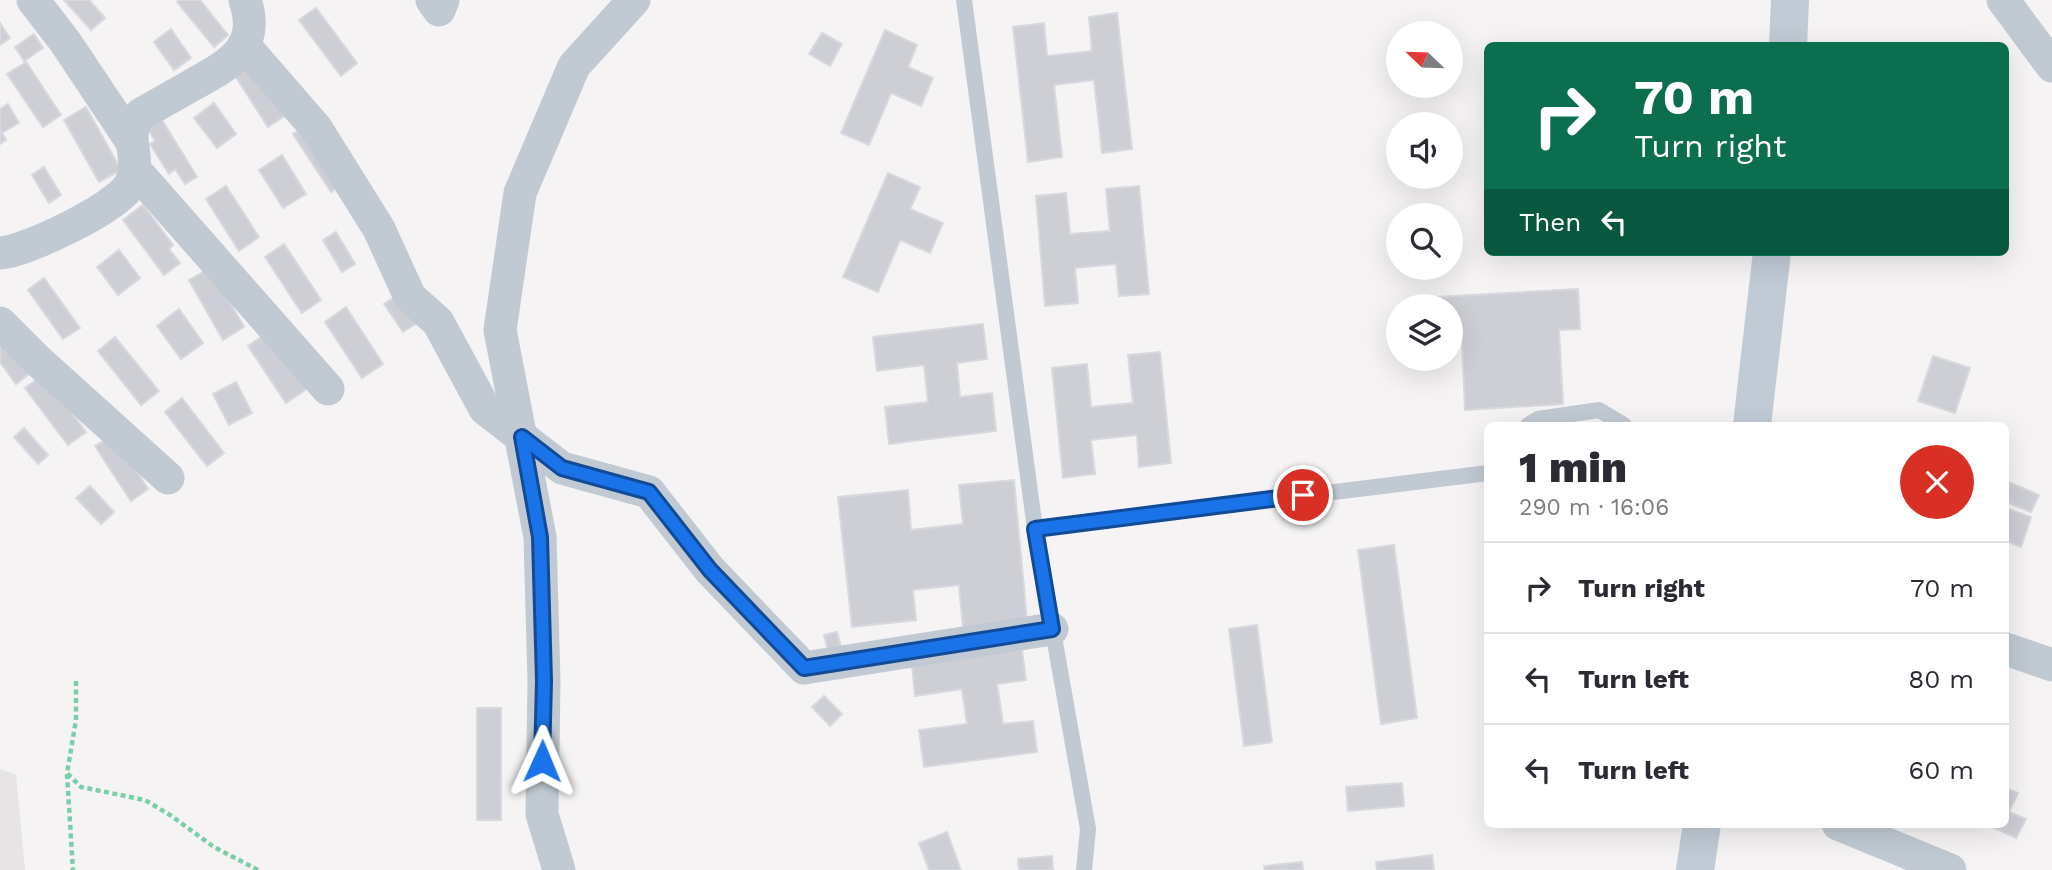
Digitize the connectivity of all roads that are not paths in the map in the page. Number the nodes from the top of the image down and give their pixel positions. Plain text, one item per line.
1 (33, 0) edge
2 (245, 0) edge
3 (432, 0) edge
4 (443, 0) edge
5 (634, 0) edge
6 (964, 0) edge
7 (1790, 0) edge
8 (2003, 0) edge
9 (1788, 42) edge
10 (244, 45) junction
11 (2052, 66) edge
12 (133, 154) junction
13 (0, 253) edge
14 (1772, 256) edge
15 (0, 323) edge
16 (328, 389) dead end
17 (1533, 422) edge
18 (1619, 422) edge
19 (1752, 422) edge
20 (522, 437) junction
21 (1484, 473) edge
22 (168, 478) dead end
23 (1035, 529) junction
24 (1052, 629) junction
25 (2009, 650) edge
26 (2052, 665) edge
27 (1701, 828) edge
28 (1848, 828) edge
29 (559, 870) edge
30 (1084, 870) edge
31 (1695, 870) edge
32 (1950, 870) edge

1 - 12 street
2 - 10 street
3 - 4 street
5 - 20 street
6 - 23 lane
7 - 9 street
8 - 11 street
10 - 12 street
10 - 20 street
12 - 13 street
12 - 16 street
14 - 19 street
15 - 22 street
17 - 18 lane
20 - 24 street
20 - 29 street
21 - 23 lane
23 - 24 lane
24 - 30 lane
25 - 26 street
27 - 31 street
28 - 32 street

